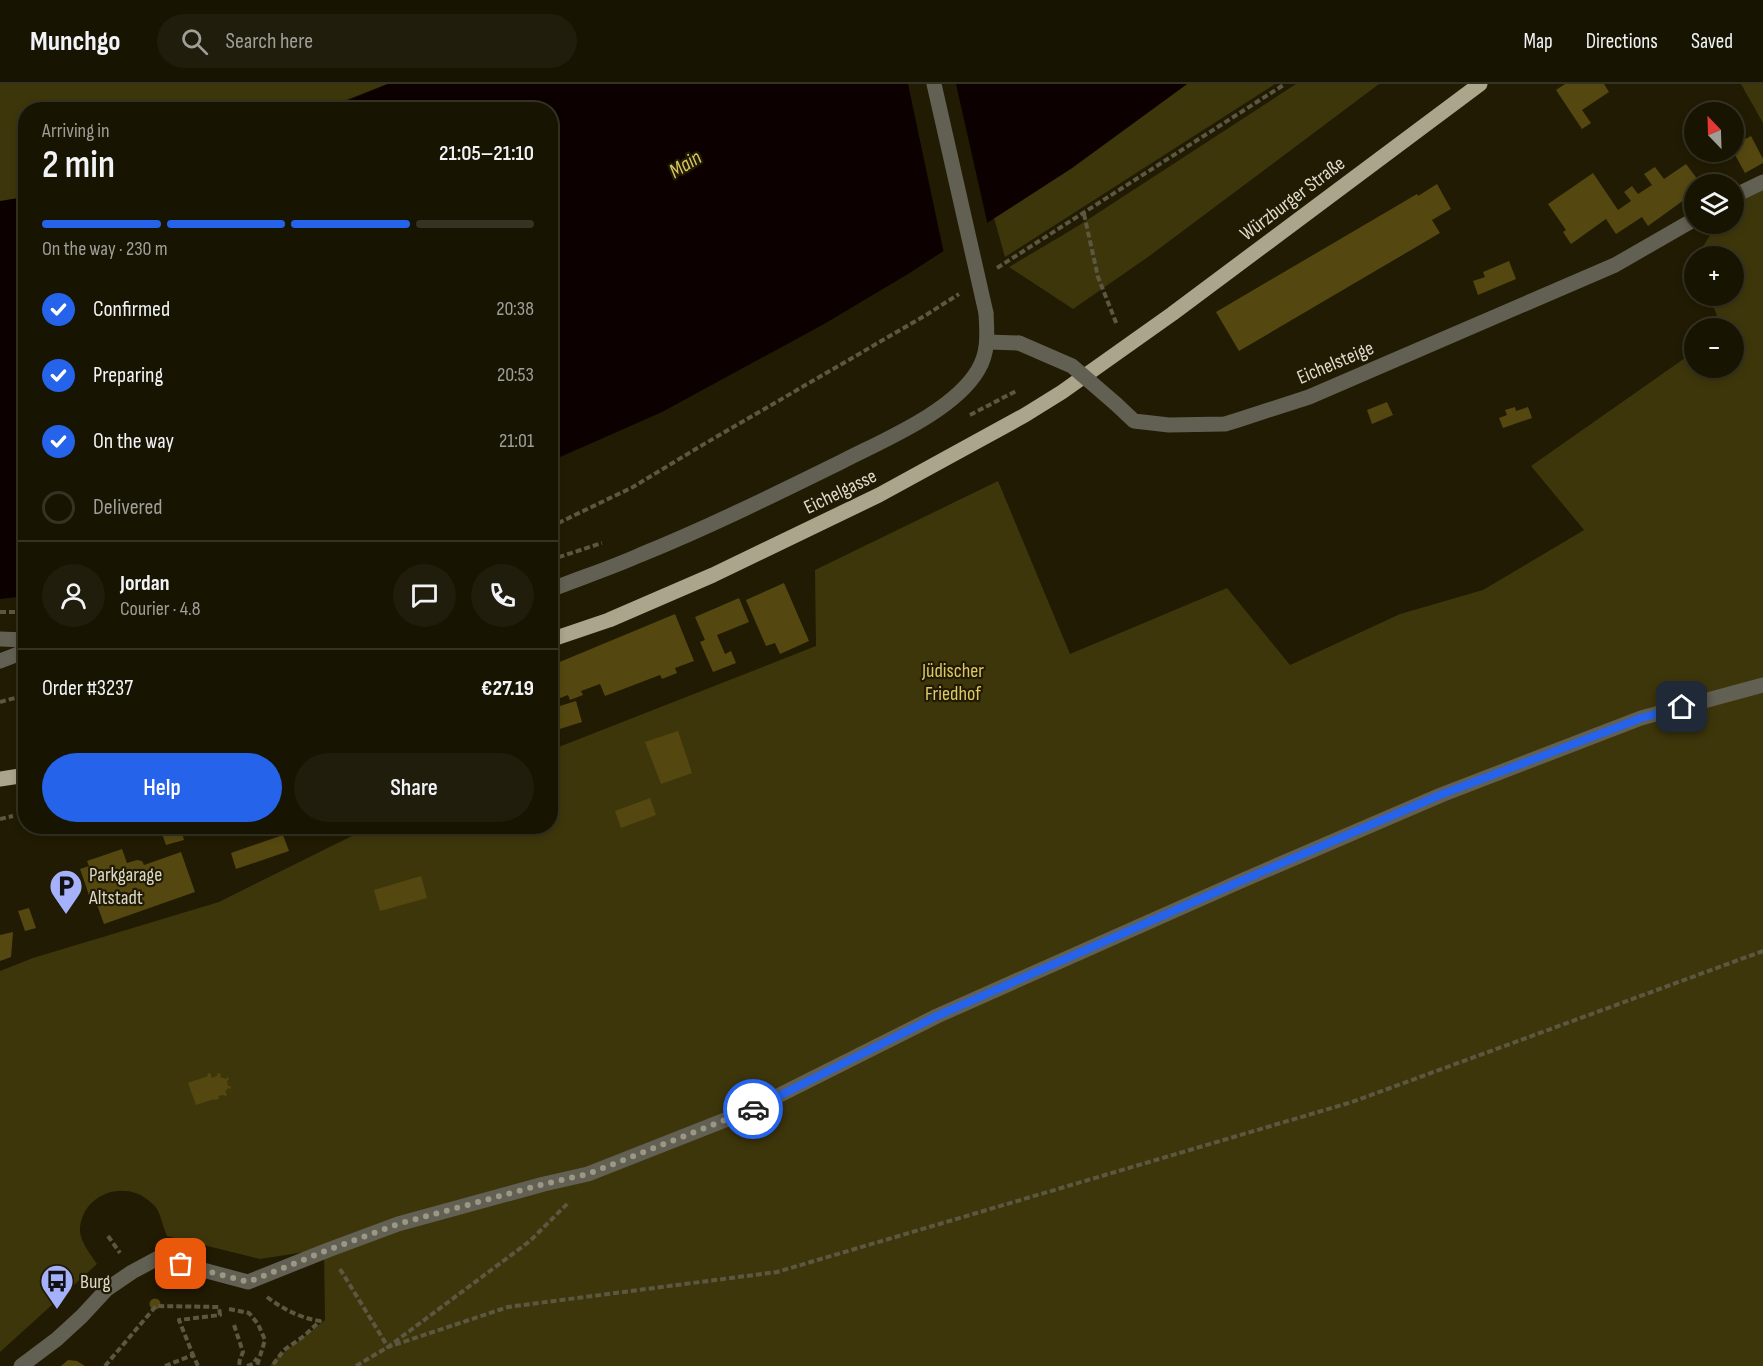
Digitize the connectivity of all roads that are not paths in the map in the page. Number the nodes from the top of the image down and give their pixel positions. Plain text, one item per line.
1 (934, 84) edge
2 (1480, 84) edge
3 (1763, 182) edge
4 (1744, 191) edge
5 (1684, 225) edge
6 (988, 342) junction
7 (1129, 344) joint
8 (558, 587) edge
9 (558, 637) edge
10 (0, 639) edge
11 (18, 640) edge
12 (18, 654) edge
13 (0, 661) edge
14 (1763, 685) edge
15 (18, 776) edge
16 (0, 779) edge
17 (21, 1366) edge

1 - 6 street, bridge
2 - 7 main road, Würzburger Straße
3 - 4 street
5 - 6 street, Eichelsteige, bridge
6 - 8 street
7 - 9 main road, Eichelgasse
10 - 11 street
12 - 13 street
14 - 17 street
15 - 16 main road

